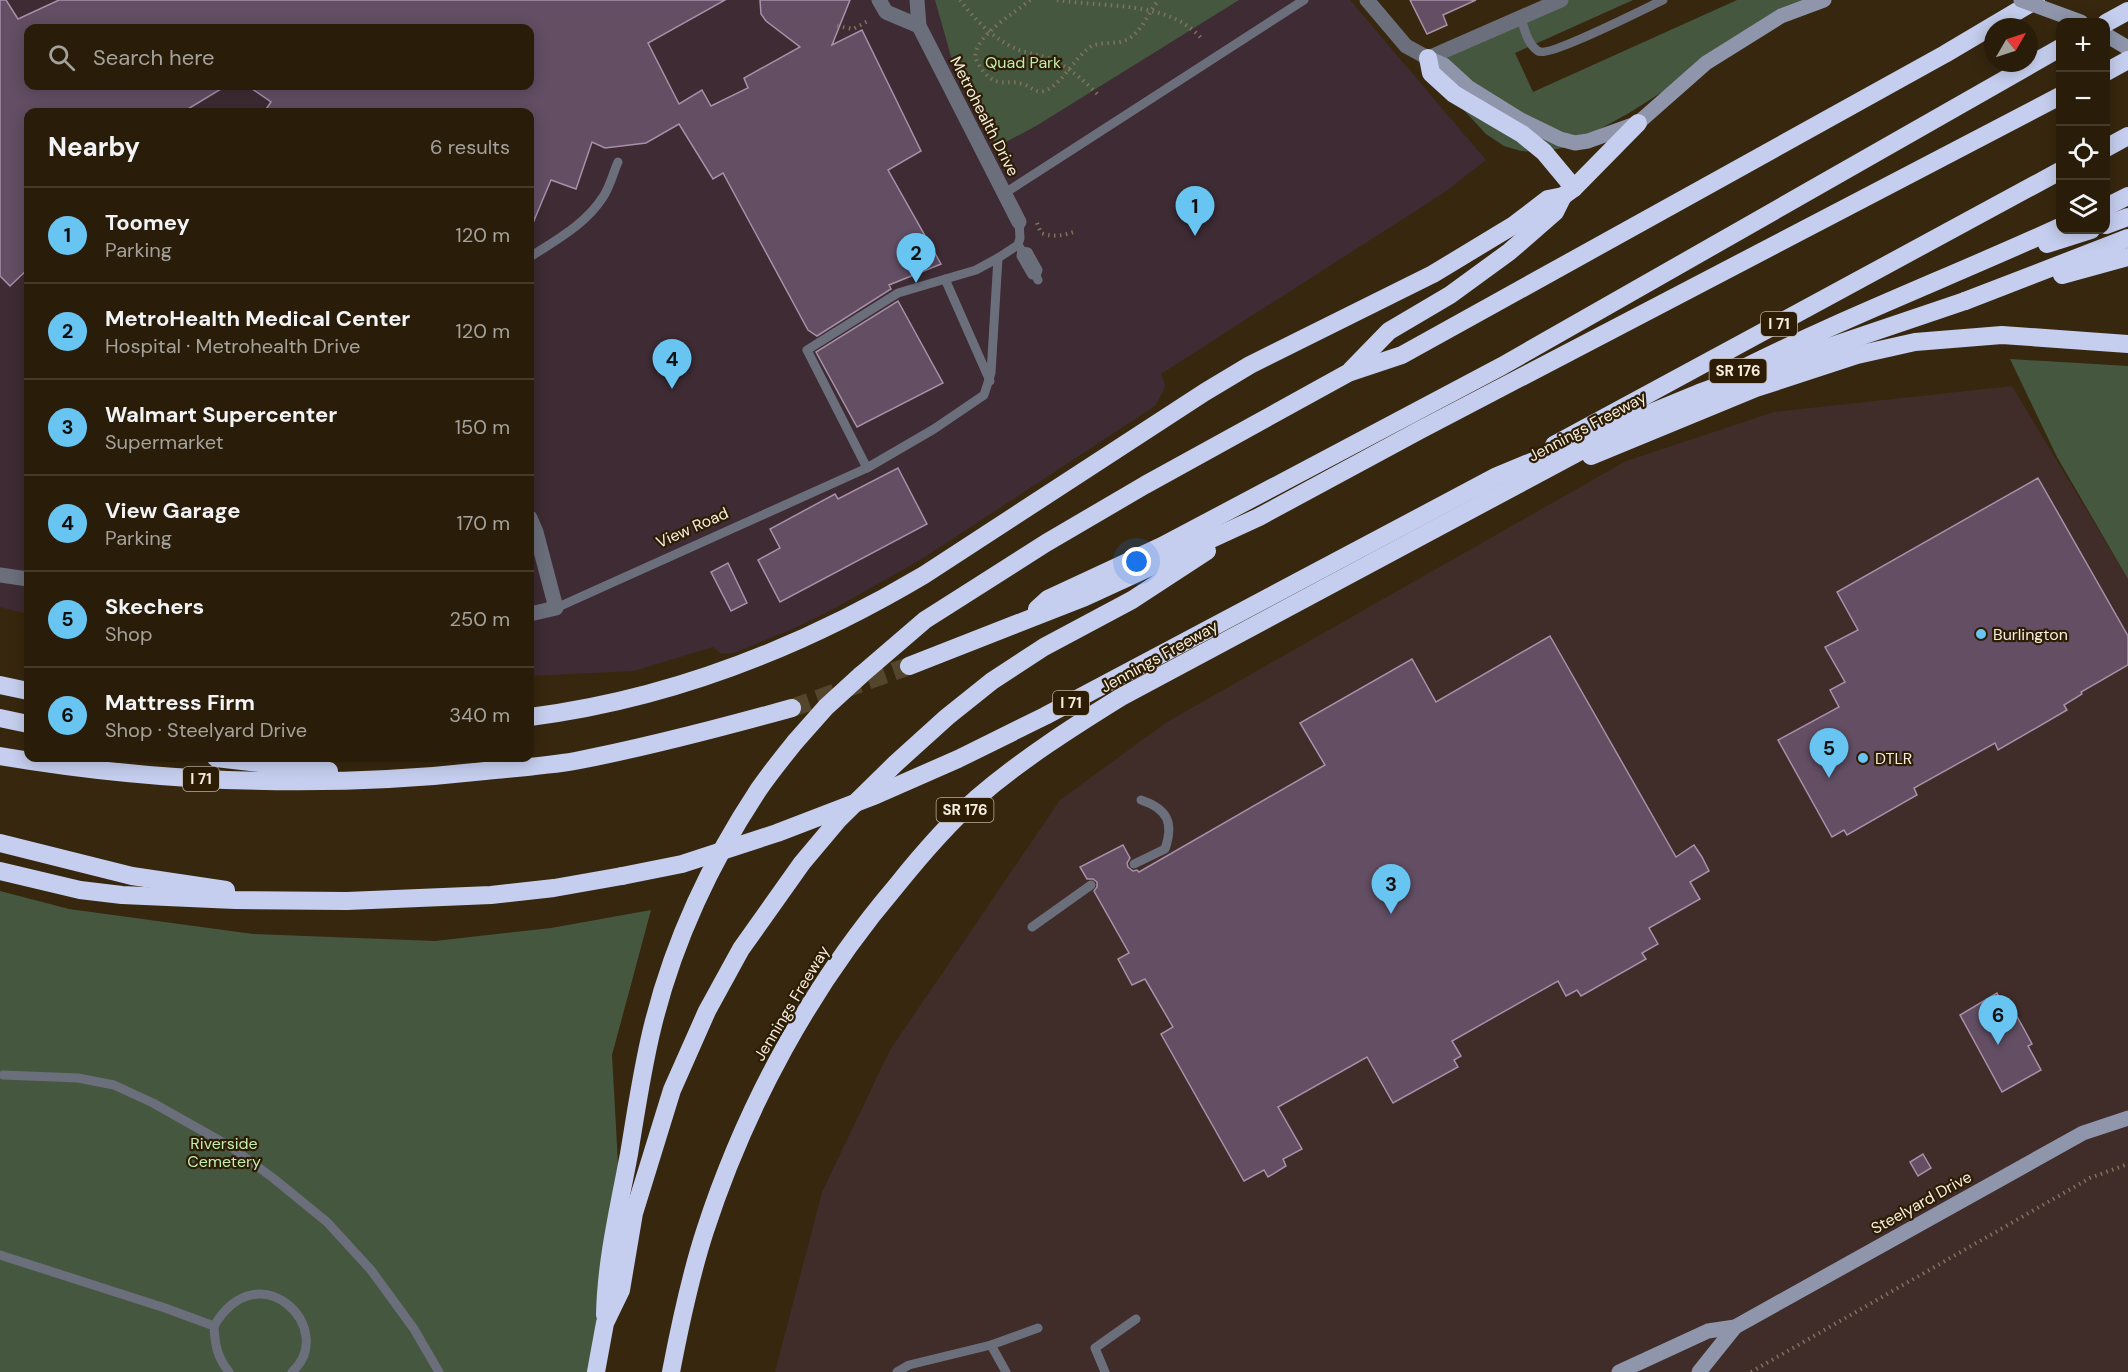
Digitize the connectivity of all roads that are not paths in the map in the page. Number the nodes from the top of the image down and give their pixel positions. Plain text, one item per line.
1 (879, 0) edge
2 (917, 0) edge
3 (1304, 0) edge
4 (1367, 0) edge
5 (1562, 0) edge
6 (1663, 0) edge
7 (1824, 0) edge
8 (2021, 0) edge
9 (2037, 0) edge
10 (2128, 11) edge
11 (1521, 18) junction
12 (2070, 18) edge
13 (2110, 22) edge
14 (919, 26) junction
15 (2110, 37) edge
16 (2128, 48) edge
17 (2056, 51) edge
18 (1428, 58) junction
19 (2128, 60) edge
20 (2110, 70) edge
21 (2056, 99) edge
22 (1638, 123) junction
23 (2128, 136) edge
24 (2110, 146) edge
25 (618, 162) dead end
26 (2056, 174) edge
27 (1569, 192) junction
28 (1005, 193) junction
29 (2128, 196) edge
30 (2110, 205) edge
31 (2128, 217) edge
32 (1019, 222) joint
33 (2110, 224) edge
34 (2056, 229) edge
35 (2079, 234) edge
36 (2128, 238) edge
37 (1020, 248) junction
38 (534, 254) edge
39 (2128, 256) edge
40 (998, 258) junction
41 (1963, 272) junction
42 (1037, 278) dead end
43 (945, 279) junction
44 (1965, 301) junction
45 (2128, 344) edge
46 (1348, 373) junction
47 (990, 381) junction
48 (867, 468) junction
49 (1497, 476) junction
50 (1520, 485) junction
51 (1259, 518) junction
52 (534, 528) edge
53 (0, 575) edge
54 (24, 578) edge
55 (556, 608) junction
56 (534, 613) edge
57 (1022, 622) junction
58 (909, 666) tunnel mouth
59 (0, 685) edge
60 (24, 690) edge
61 (792, 708) tunnel mouth
62 (534, 716) edge
63 (0, 718) edge
64 (24, 723) edge
65 (0, 756) edge
66 (24, 759) edge
67 (43, 762) edge
68 (252, 762) edge
69 (403, 779) junction
70 (1142, 800) dead end
71 (0, 843) edge
72 (1134, 864) dead end
73 (0, 871) edge
74 (1091, 885) dead end
75 (347, 901) junction
76 (1032, 927) dead end
77 (1, 1077) edge
78 (2128, 1119) edge
79 (0, 1256) edge
80 (1136, 1320) dead end
81 (605, 1323) junction
82 (214, 1326) junction
83 (1735, 1327) junction
84 (1038, 1328) dead end
85 (991, 1345) junction
86 (229, 1372) edge
87 (292, 1372) edge
88 (439, 1372) edge
89 (596, 1372) edge
90 (671, 1372) edge
91 (897, 1372) edge
92 (1006, 1372) edge
93 (1105, 1372) edge
94 (1619, 1372) edge
95 (1698, 1372) edge

1 - 14 street
2 - 14 street, Metrohealth Drive
3 - 28 lane
4 - 18 street
5 - 11 street
6 - 11 lane
7 - 22 street
8 - 12 street, bridge
9 - 46 highway
10 - 13 highway
11 - 18 street
14 - 28 street, Metrohealth Drive
15 - 16 street
17 - 57 highway
18 - 22 street
18 - 27 highway
19 - 20 highway
21 - 51 highway
22 - 27 highway
23 - 24 highway
25 - 38 lane
26 - 49 highway, I 71, bridge
27 - 46 highway
27 - 62 highway
28 - 32 street, Metrohealth Drive
29 - 30 highway
31 - 33 highway
32 - 37 lane
34 - 41 highway, SR 176
35 - 41 highway
36 - 44 highway
37 - 40 lane
37 - 42 lane
39 - 44 highway
40 - 43 lane
40 - 47 lane
41 - 50 highway, Jennings Freeway / SR 176
43 - 47 lane
43 - 48 lane
44 - 49 highway, bridge
45 - 50 highway
46 - 81 highway, bridge
47 - 48 lane, View Road
48 - 55 lane, View Road
49 - 75 highway, I 71, bridge
50 - 90 highway, Jennings Freeway / SR 176
51 - 57 highway
51 - 81 highway
52 - 55 street
53 - 54 street
55 - 56 street, View Road
57 - 58 highway
59 - 60 highway
61 - 69 highway, I 71
63 - 64 highway
65 - 66 highway, I 71
67 - 69 highway, I 71
68 - 69 highway
70 - 72 lane
71 - 75 highway, I 71
73 - 75 highway
74 - 76 lane
77 - 88 lane
78 - 83 street, Steelyard Drive
79 - 82 lane
80 - 93 lane
81 - 89 highway
82 - 86 lane
82 - 87 lane
83 - 94 street, Steelyard Drive
83 - 95 street, Steelyard Drive
84 - 85 lane
85 - 91 lane
85 - 92 lane

